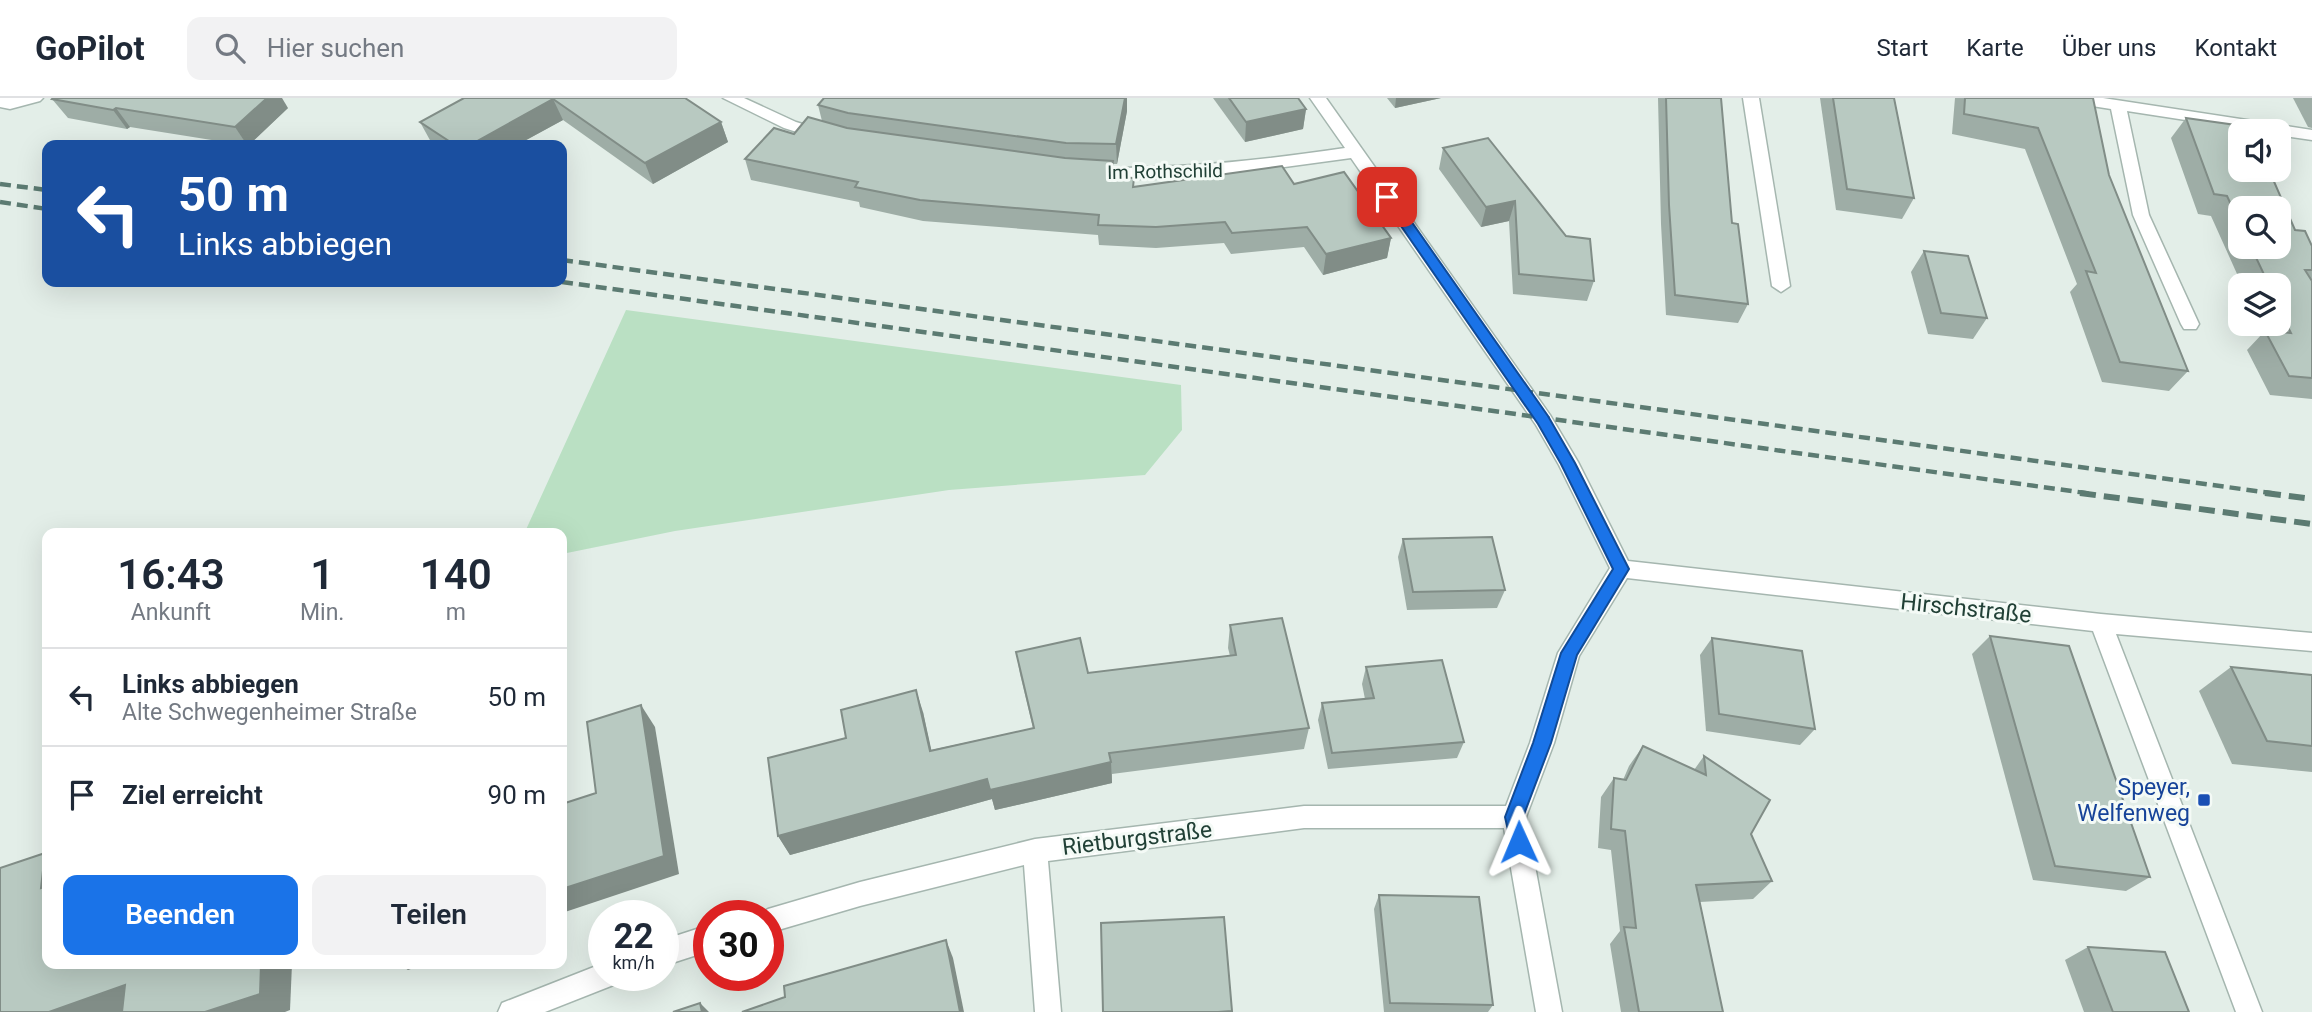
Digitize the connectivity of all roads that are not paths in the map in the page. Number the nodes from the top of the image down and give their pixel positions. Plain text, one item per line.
1 (35, 98) edge
2 (732, 98) edge
3 (1318, 98) edge
4 (1751, 98) edge
5 (2073, 98) edge
6 (0, 102) edge
7 (2118, 106) junction
8 (2312, 135) edge
9 (846, 142) edge
10 (1356, 152) junction
11 (1066, 171) edge
12 (1781, 286) dead end
13 (2190, 324) dead end
14 (1621, 569) junction
15 (2101, 623) junction
16 (2312, 642) edge
17 (1514, 817) junction
18 (1035, 851) junction
19 (784, 916) edge
20 (588, 982) edge
21 (511, 1012) edge
22 (1048, 1012) edge
23 (1549, 1012) edge
24 (2249, 1012) edge

1 - 6 street
2 - 9 street
3 - 10 street
4 - 12 street
5 - 7 street
7 - 8 street
7 - 13 street
10 - 11 street, Im Rothschild
10 - 14 street
14 - 15 street, Hirschstraße
14 - 17 street
15 - 16 street, Hirschstraße
15 - 24 street
17 - 18 street, Rietburgstraße
17 - 23 street
18 - 19 street, Rietburgstraße
18 - 22 street
20 - 21 street

